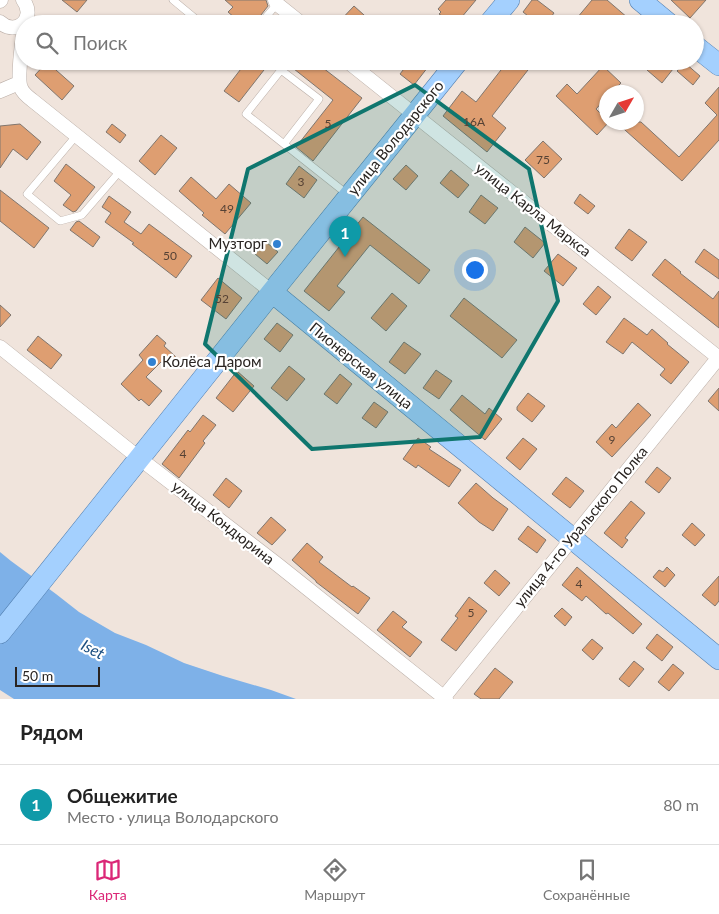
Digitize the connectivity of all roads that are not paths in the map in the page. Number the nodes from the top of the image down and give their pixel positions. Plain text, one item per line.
1 (173, 0) edge
2 (509, 0) edge
3 (640, 0) edge
4 (276, 2) edge
5 (191, 15) edge
6 (267, 15) edge
7 (291, 15) edge
8 (496, 15) edge
9 (658, 15) edge
10 (5, 25) edge
11 (15, 52) edge
12 (704, 53) edge
13 (719, 65) edge
14 (20, 70) edge
15 (358, 70) edge
16 (451, 70) edge
17 (19, 83) junction
18 (0, 91) edge
19 (414, 115) junction
20 (76, 136) junction
21 (284, 144) junction
22 (120, 170) junction
23 (350, 196) junction
24 (272, 292) junction
25 (0, 347) edge
26 (719, 357) edge
27 (133, 466) junction
28 (572, 538) junction
29 (0, 634) edge
30 (719, 659) edge
31 (445, 698) edge

1 - 5 lane
2 - 8 main road
3 - 9 main road
4 - 6 lane
4 - 7 street
10 - 11 street
12 - 13 main road
14 - 17 street
15 - 19 street, улица Карла Маркса
16 - 19 main road, улица Володарского
17 - 18 street
17 - 20 street, Пионерская улица
19 - 23 main road, улица Володарского
19 - 26 street, улица Карла Маркса
20 - 22 street, Пионерская улица
20 - 22 lane
21 - 21 lane
21 - 23 lane
22 - 24 street, Пионерская улица
23 - 24 main road, улица Володарского
24 - 27 main road, улица Володарского
24 - 28 main road, Пионерская улица
25 - 27 street, улица Кондюрина
26 - 28 street, улица 4-го Уральского Полка
27 - 29 main road, улица Володарского
27 - 31 street, улица Кондюрина
28 - 30 main road, Пионерская улица
28 - 31 street, улица 4-го Уральского Полка

